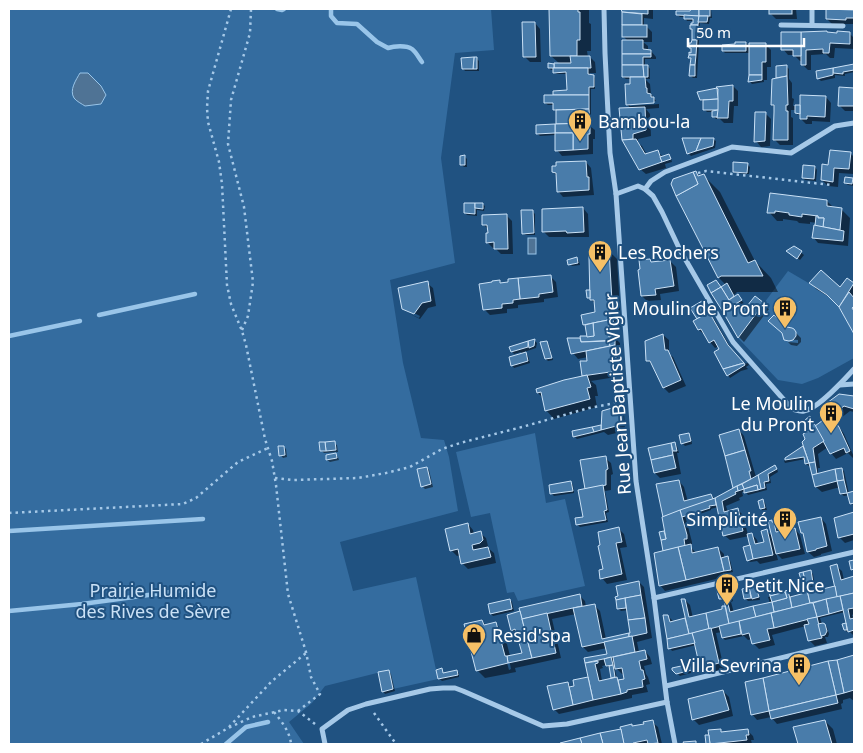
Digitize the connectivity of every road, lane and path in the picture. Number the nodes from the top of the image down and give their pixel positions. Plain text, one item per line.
1 (231, 9) edge
2 (251, 9) edge
3 (604, 9) edge
4 (812, 9) edge
5 (782, 25) dead end
6 (812, 25) junction
7 (843, 26) dead end
8 (854, 123) edge
9 (698, 174) dead end
10 (831, 185) dead end
11 (645, 188) junction
12 (616, 194) junction
13 (242, 331) junction
14 (854, 369) edge
15 (854, 384) edge
16 (839, 385) junction
17 (630, 400) junction
18 (268, 448) junction
19 (275, 478) junction
20 (9, 513) edge
21 (854, 552) edge
22 (654, 598) junction
23 (854, 640) edge
24 (306, 652) junction
25 (666, 686) junction
26 (667, 702) junction
27 (366, 704) junction
28 (298, 711) junction
29 (274, 712) junction
30 (228, 728) junction
31 (322, 729) junction
32 (202, 744) edge
33 (291, 744) edge
34 (326, 744) edge
35 (396, 744) edge
36 (675, 744) edge

1 - 13 path
2 - 13 path
3 - 12 street, Rue Jean-Baptiste Vigier
4 - 6 street
5 - 6 street
6 - 7 street
8 - 11 street
9 - 10 path
11 - 12 street
11 - 16 street
12 - 17 street, Rue Jean-Baptiste Vigier
13 - 18 path
14 - 16 street
15 - 16 street
17 - 19 path
17 - 22 street, Rue Jean-Baptiste Vigier
18 - 19 path
18 - 20 path
19 - 24 path
21 - 22 street
22 - 25 street, Rue Jean-Baptiste Vigier
23 - 25 street
24 - 28 path
24 - 30 path
25 - 26 street, Rue Jean-Baptiste Vigier
26 - 27 street
26 - 36 street, Rue Jean-Baptiste Vigier
27 - 31 street
27 - 35 path
28 - 29 path
28 - 31 path
29 - 30 path
29 - 33 path
30 - 32 path
31 - 34 street

